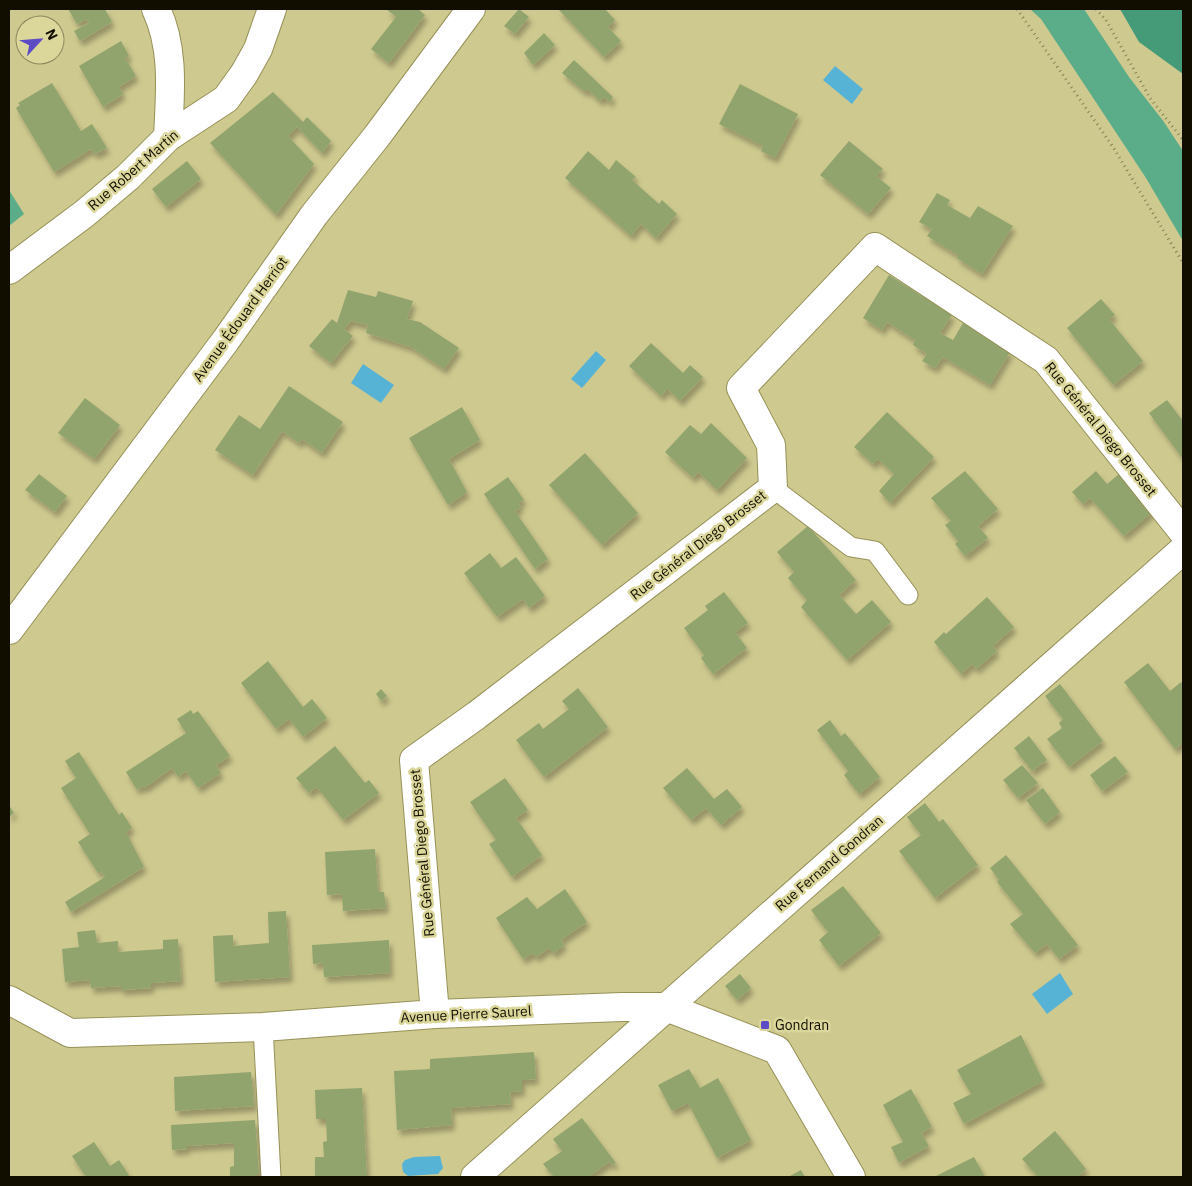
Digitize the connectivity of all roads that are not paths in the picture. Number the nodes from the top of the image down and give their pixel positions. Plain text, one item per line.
1 (156, 9) edge
2 (272, 9) edge
3 (471, 9) edge
4 (168, 137) junction
5 (9, 270) edge
6 (773, 488) junction
7 (1183, 532) edge
8 (1183, 550) edge
9 (908, 595) dead end
10 (9, 630) edge
11 (9, 1000) edge
12 (666, 1007) junction
13 (435, 1014) junction
14 (263, 1027) junction
15 (272, 1177) edge
16 (475, 1177) edge
17 (851, 1177) edge

1 - 4 street
2 - 4 street, Rue Robert Martin
3 - 10 street, Avenue Édouard Herriot
4 - 5 street, Rue Robert Martin
6 - 7 street, Rue Général Diego Brosset
6 - 9 lane
6 - 13 street, Rue Général Diego Brosset
8 - 12 street, Rue Fernand Gondran
11 - 14 street, Avenue Pierre Saurel
12 - 13 street, Avenue Pierre Saurel
12 - 16 street, Rue Fernand Gondran
12 - 17 street, Avenue Pierre Saurel
13 - 14 street, Avenue Pierre Saurel
14 - 15 lane

